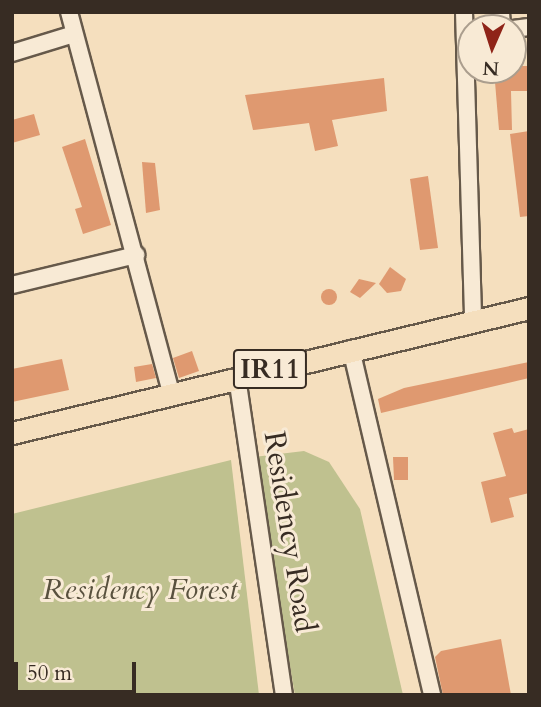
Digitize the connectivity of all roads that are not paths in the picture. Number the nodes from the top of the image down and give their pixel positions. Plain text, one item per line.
1 (69, 12) edge
2 (74, 34) junction
3 (12, 53) edge
4 (469, 84) edge
5 (136, 255) junction
6 (12, 285) edge
7 (529, 308) edge
8 (473, 320) junction
9 (351, 349) junction
10 (237, 377) junction
11 (171, 393) junction
12 (12, 433) edge
13 (284, 695) edge
14 (432, 695) edge

1 - 2 street
2 - 3 street
2 - 5 street
4 - 8 street
5 - 6 street
5 - 11 street
7 - 8 main road, IR11
8 - 9 main road, IR11
9 - 10 main road, IR11
9 - 14 street
10 - 11 main road, IR11
10 - 13 street, Residency Road
11 - 12 main road, IR11

